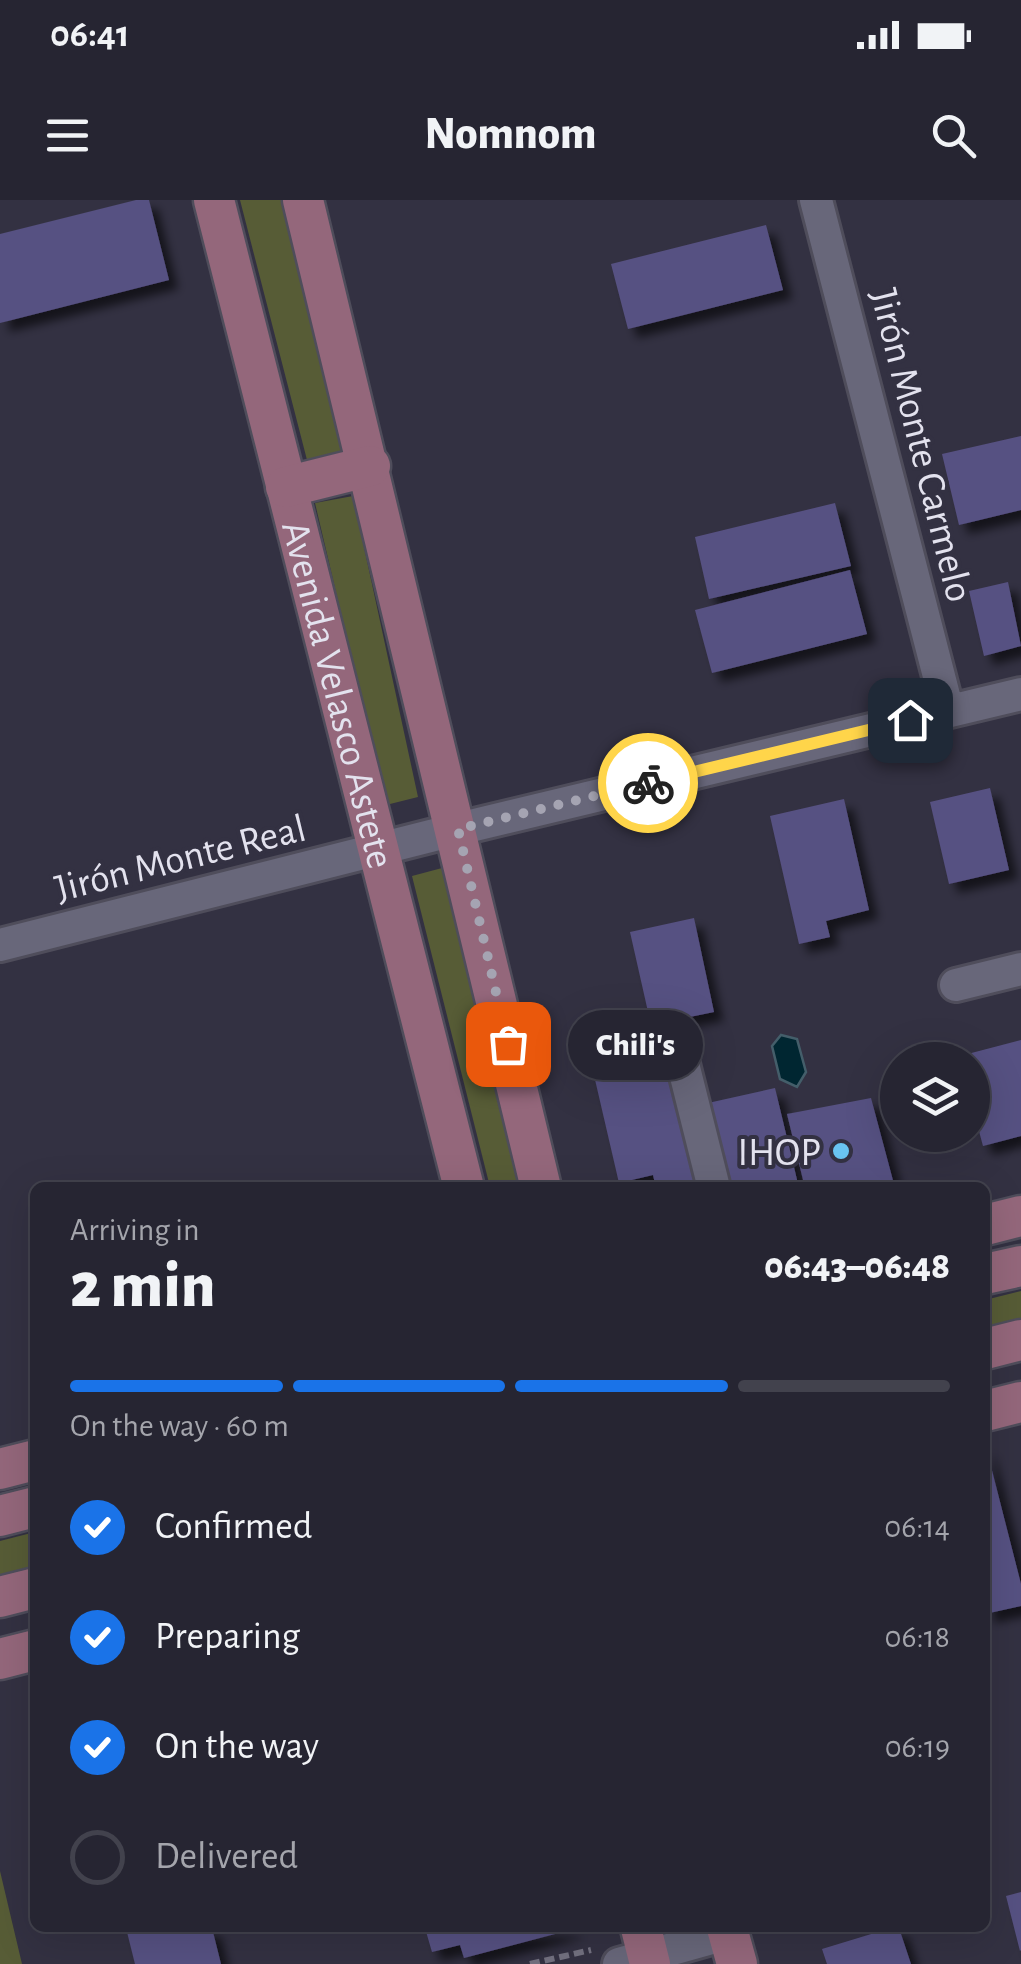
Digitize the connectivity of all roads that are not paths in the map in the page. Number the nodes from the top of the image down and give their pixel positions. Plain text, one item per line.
1 (214, 200) edge
2 (303, 200) edge
3 (816, 200) edge
4 (370, 466) junction
5 (286, 487) junction
6 (1021, 694) edge
7 (948, 711) junction
8 (458, 829) junction
9 (378, 851) junction
10 (0, 946) edge
11 (1021, 969) edge
12 (956, 985) dead end
13 (680, 1056) dead end
14 (462, 1182) edge
15 (540, 1182) edge
16 (712, 1182) edge
17 (1021, 1216) edge
18 (990, 1224) edge
19 (1021, 1266) edge
20 (990, 1273) edge
21 (1021, 1340) edge
22 (990, 1348) edge
23 (1021, 1402) edge
24 (990, 1410) edge
25 (30, 1461) edge
26 (0, 1469) edge
27 (30, 1509) edge
28 (0, 1516) edge
29 (30, 1589) edge
30 (0, 1597) edge
31 (30, 1651) edge
32 (0, 1660) edge
33 (731, 1942) edge
34 (632, 1952) edge

1 - 5 main road, Avenida Velasco Astete
2 - 4 main road, Avenida Velasco Astete
3 - 7 street, Jirón Monte Carmelo
4 - 5 main road
4 - 8 main road, Avenida Velasco Astete
5 - 9 main road, Avenida Velasco Astete
6 - 7 street, Jirón Monte Real
7 - 8 street, Jirón Monte Real
8 - 9 street, Jirón Monte Real
8 - 15 main road, Avenida Velasco Astete
9 - 10 street, Jirón Monte Real
9 - 14 main road, Avenida Velasco Astete
11 - 12 street
13 - 16 street
17 - 18 main road
19 - 20 main road
21 - 22 main road
23 - 24 main road
25 - 26 main road
27 - 28 main road
29 - 30 main road
31 - 32 main road
33 - 34 street

